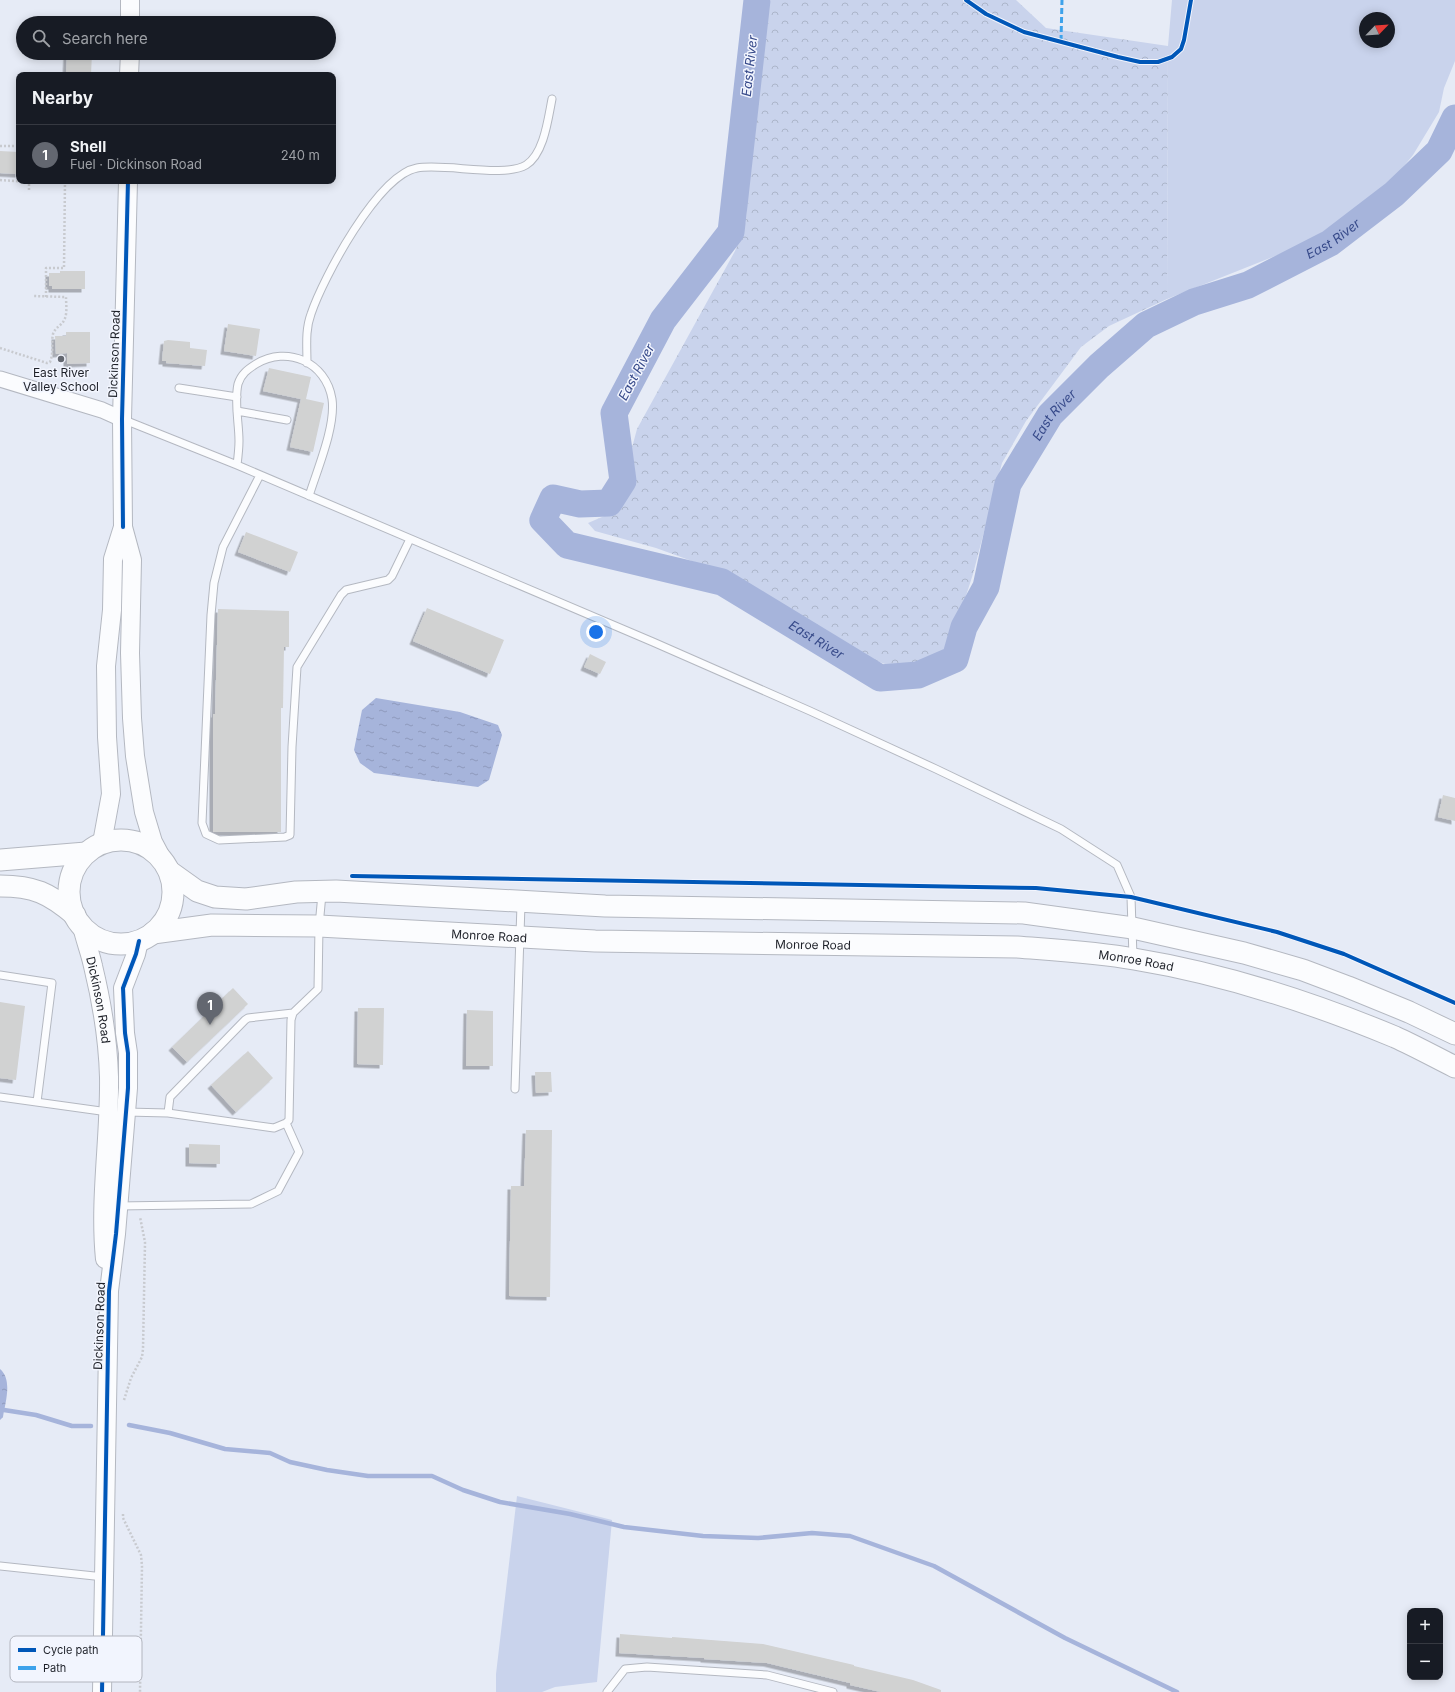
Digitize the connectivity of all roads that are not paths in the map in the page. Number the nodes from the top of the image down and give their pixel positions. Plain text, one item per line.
1 (130, 0) edge
2 (130, 16) edge
3 (130, 60) edge
4 (129, 72) edge
5 (552, 99) dead end
6 (128, 184) edge
7 (307, 363) junction
8 (0, 379) edge
9 (179, 388) dead end
10 (237, 397) junction
11 (237, 411) junction
12 (122, 419) junction
13 (287, 420) dead end
14 (237, 465) junction
15 (260, 475) junction
16 (309, 496) junction
17 (124, 527) junction
18 (410, 539) junction
19 (94, 848) junction
20 (0, 860) edge
21 (165, 865) junction
22 (0, 886) edge
23 (322, 891) junction
24 (521, 901) junction
25 (78, 920) junction
26 (319, 926) junction
27 (1133, 928) junction
28 (146, 937) junction
29 (521, 937) junction
30 (1133, 959) junction
31 (0, 975) edge
32 (293, 1013) junction
33 (1455, 1034) edge
34 (1455, 1066) edge
35 (515, 1089) dead end
36 (0, 1097) edge
37 (37, 1102) junction
38 (118, 1112) junction
39 (168, 1113) junction
40 (286, 1124) junction
41 (111, 1206) junction
42 (0, 1566) edge
43 (104, 1577) junction
44 (103, 1636) edge
45 (102, 1682) edge
46 (102, 1692) edge
47 (607, 1692) edge
48 (833, 1692) edge

1 - 2 street
3 - 4 street
5 - 7 lane
6 - 12 street, Dickinson Road
7 - 10 lane
7 - 16 lane
8 - 12 street
9 - 10 lane
10 - 11 lane
11 - 13 lane
11 - 14 lane
12 - 14 lane
12 - 17 street, Dickinson Road
14 - 15 lane
15 - 16 lane
15 - 18 lane
16 - 18 lane
17 - 19 street, Dickinson Road
17 - 21 street, Dickinson Road
18 - 27 lane
19 - 20 main road
19 - 21 main road
19 - 25 main road
21 - 23 main road
21 - 28 main road
22 - 25 main road
23 - 24 main road
23 - 26 lane
24 - 27 main road
24 - 29 lane
25 - 28 main road
25 - 38 street, Dickinson Road
26 - 28 main road, Monroe Road
26 - 29 main road, Monroe Road
26 - 32 lane
27 - 30 lane
27 - 33 main road
28 - 38 street, Dickinson Road
29 - 30 main road, Monroe Road
29 - 35 lane
30 - 34 main road, Monroe Road
31 - 37 lane
32 - 39 lane
32 - 40 lane
36 - 37 lane
37 - 38 lane
38 - 39 lane
38 - 41 street, Dickinson Road
39 - 40 lane
40 - 41 lane
41 - 43 street, Dickinson Road
42 - 43 lane
43 - 44 street, Dickinson Road
45 - 46 street, Dickinson Road
47 - 48 lane

